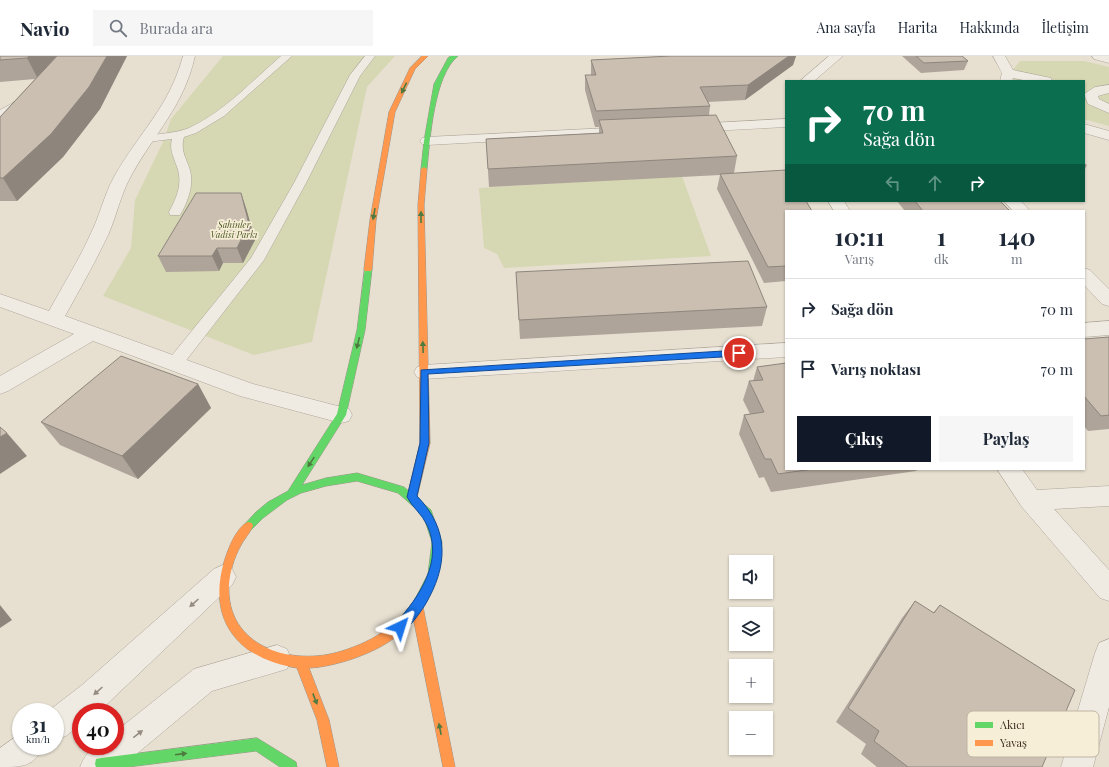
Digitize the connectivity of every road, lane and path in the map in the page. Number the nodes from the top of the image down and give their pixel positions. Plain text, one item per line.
1 (64, 56) edge
2 (189, 56) edge
3 (287, 56) edge
4 (370, 56) edge
5 (425, 56) edge
6 (455, 56) edge
7 (837, 56) edge
8 (999, 56) edge
9 (1098, 56) edge
10 (1109, 59) edge
11 (1007, 77) edge
12 (807, 80) edge
13 (1036, 80) edge
14 (1109, 89) edge
15 (1089, 90) edge
16 (1109, 109) edge
17 (0, 115) edge
18 (785, 123) edge
19 (674, 128) edge
20 (1085, 128) edge
21 (642, 130) edge
22 (179, 135) junction
23 (1109, 136) edge
24 (147, 139) junction
25 (427, 141) junction
26 (1013, 202) edge
27 (1021, 210) edge
28 (175, 212) dead end
29 (1085, 275) edge
30 (0, 300) edge
31 (1109, 300) edge
32 (54, 319) junction
33 (1109, 328) edge
34 (1085, 330) edge
35 (91, 332) junction
36 (785, 350) edge
37 (175, 363) junction
38 (424, 372) junction
39 (0, 386) edge
40 (341, 415) junction
41 (1010, 470) edge
42 (292, 492) junction
43 (1109, 496) edge
44 (412, 497) junction
45 (1031, 500) junction
46 (223, 577) junction
47 (1109, 588) edge
48 (417, 608) junction
49 (1109, 653) edge
50 (289, 661) junction
51 (1093, 711) edge
52 (64, 718) edge
53 (16, 755) edge
54 (1080, 757) edge
55 (99, 765) edge
56 (1, 767) edge
57 (291, 767) edge
58 (333, 767) edge
59 (448, 767) edge
60 (1077, 767) edge

1 - 17 street
2 - 24 street
3 - 22 lane
4 - 37 lane
5 -> 40 street
6 - 25 street
7 - 12 street
8 - 11 street
9 - 10 street
11 - 13 street
14 - 15 street
15 - 16 street
18 - 19 street
20 - 23 street
21 - 25 street
22 - 24 lane
22 - 28 lane
24 - 32 street
38 -> 25 street
26 - 27 street
29 - 31 street
30 - 32 street
32 - 35 street
33 - 34 street
35 - 37 street
35 - 39 street
36 - 38 street
37 - 40 street
38 - 44 street
40 -> 42 street
41 - 45 street
42 - 44 street
42 - 46 street
43 - 45 street
44 - 48 street
45 - 47 street
46 - 50 street
46 -> 52 street
48 - 50 street
59 -> 48 street
49 - 51 street
55 -> 50 street
50 -> 58 street
53 - 56 street
54 - 60 street
55 -> 57 street

